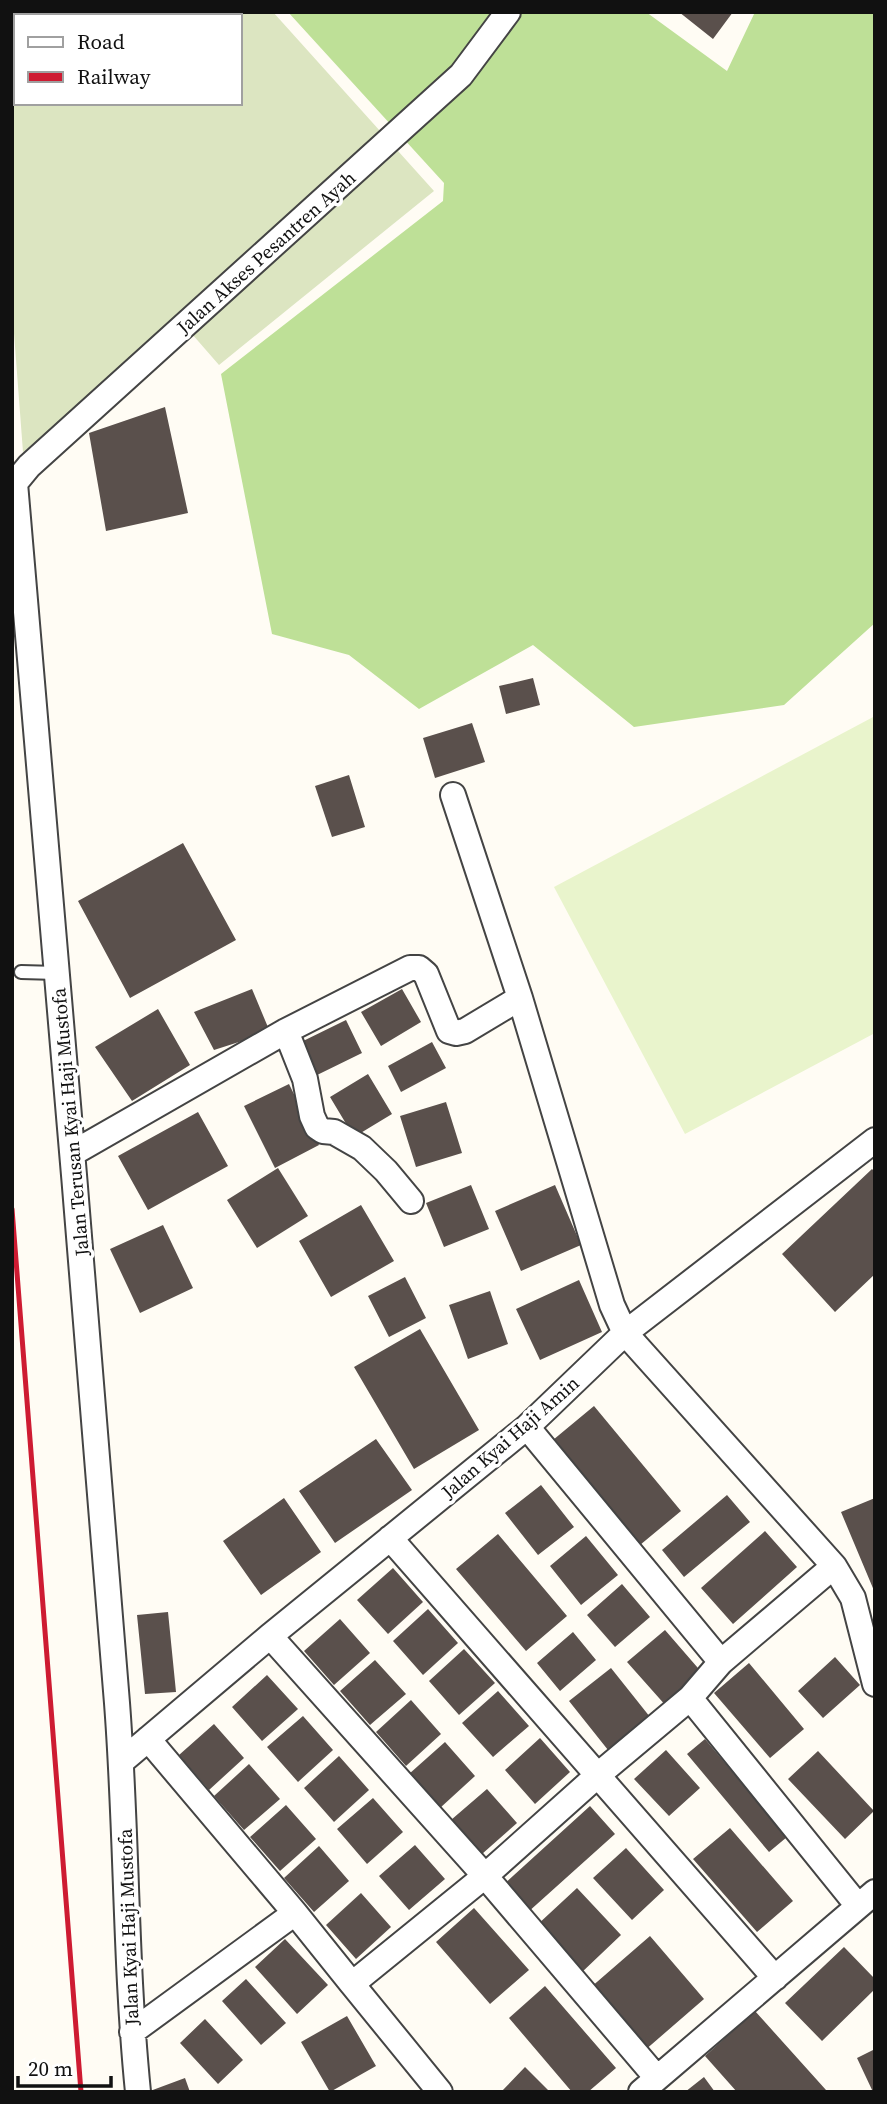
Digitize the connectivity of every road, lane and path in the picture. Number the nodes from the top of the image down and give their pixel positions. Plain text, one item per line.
1 (508, 12) edge
2 (15, 483) joint
3 (453, 795) dead end
4 (21, 972) dead end
5 (57, 973) junction
6 (520, 998) junction
7 (286, 1031) junction
8 (875, 1140) edge
9 (73, 1153) junction
10 (411, 1201) dead end
11 (625, 1334) junction
12 (527, 1427) junction
13 (390, 1538) junction
14 (834, 1566) junction
15 (270, 1636) junction
16 (721, 1662) junction
17 (875, 1684) edge
18 (690, 1698) junction
19 (148, 1739) junction
20 (121, 1762) junction
21 (598, 1775) junction
22 (485, 1877) junction
23 (867, 1899) edge
24 (295, 1913) junction
25 (775, 1978) junction
26 (352, 1984) junction
27 (132, 2032) junction
28 (649, 2085) edge
29 (138, 2092) edge
30 (440, 2092) edge

1 - 2 street, Jalan Akses Pesantren Ayah
2 - 5 street, Jalan Terusan Kyai Haji Mustofa
3 - 6 street
4 - 5 lane
5 - 9 street, Jalan Terusan Kyai Haji Mustofa
6 - 7 street
6 - 11 street
7 - 9 street
7 - 10 street
8 - 11 street, Jalan Kyai Haji Amin
9 - 20 street, Jalan Terusan Kyai Haji Mustofa
11 - 12 street, Jalan Kyai Haji Amin
11 - 14 street
12 - 13 street, Jalan Kyai Haji Amin
12 - 16 street
13 - 15 street, Jalan Kyai Haji Amin
13 - 21 street
14 - 16 street
14 - 17 street
15 - 19 street, Jalan Kyai Haji Amin
15 - 22 street
16 - 18 street
18 - 21 street
18 - 23 street
19 - 20 street, Jalan Kyai Haji Amin
19 - 24 street
20 - 27 street, Jalan Kyai Haji Mustofa
21 - 22 street
21 - 25 street
22 - 26 street
22 - 28 street
23 - 25 street
24 - 26 street
24 - 27 street
25 - 28 street
26 - 30 street
27 - 29 street, Jalan Kyai Haji Mustofa

